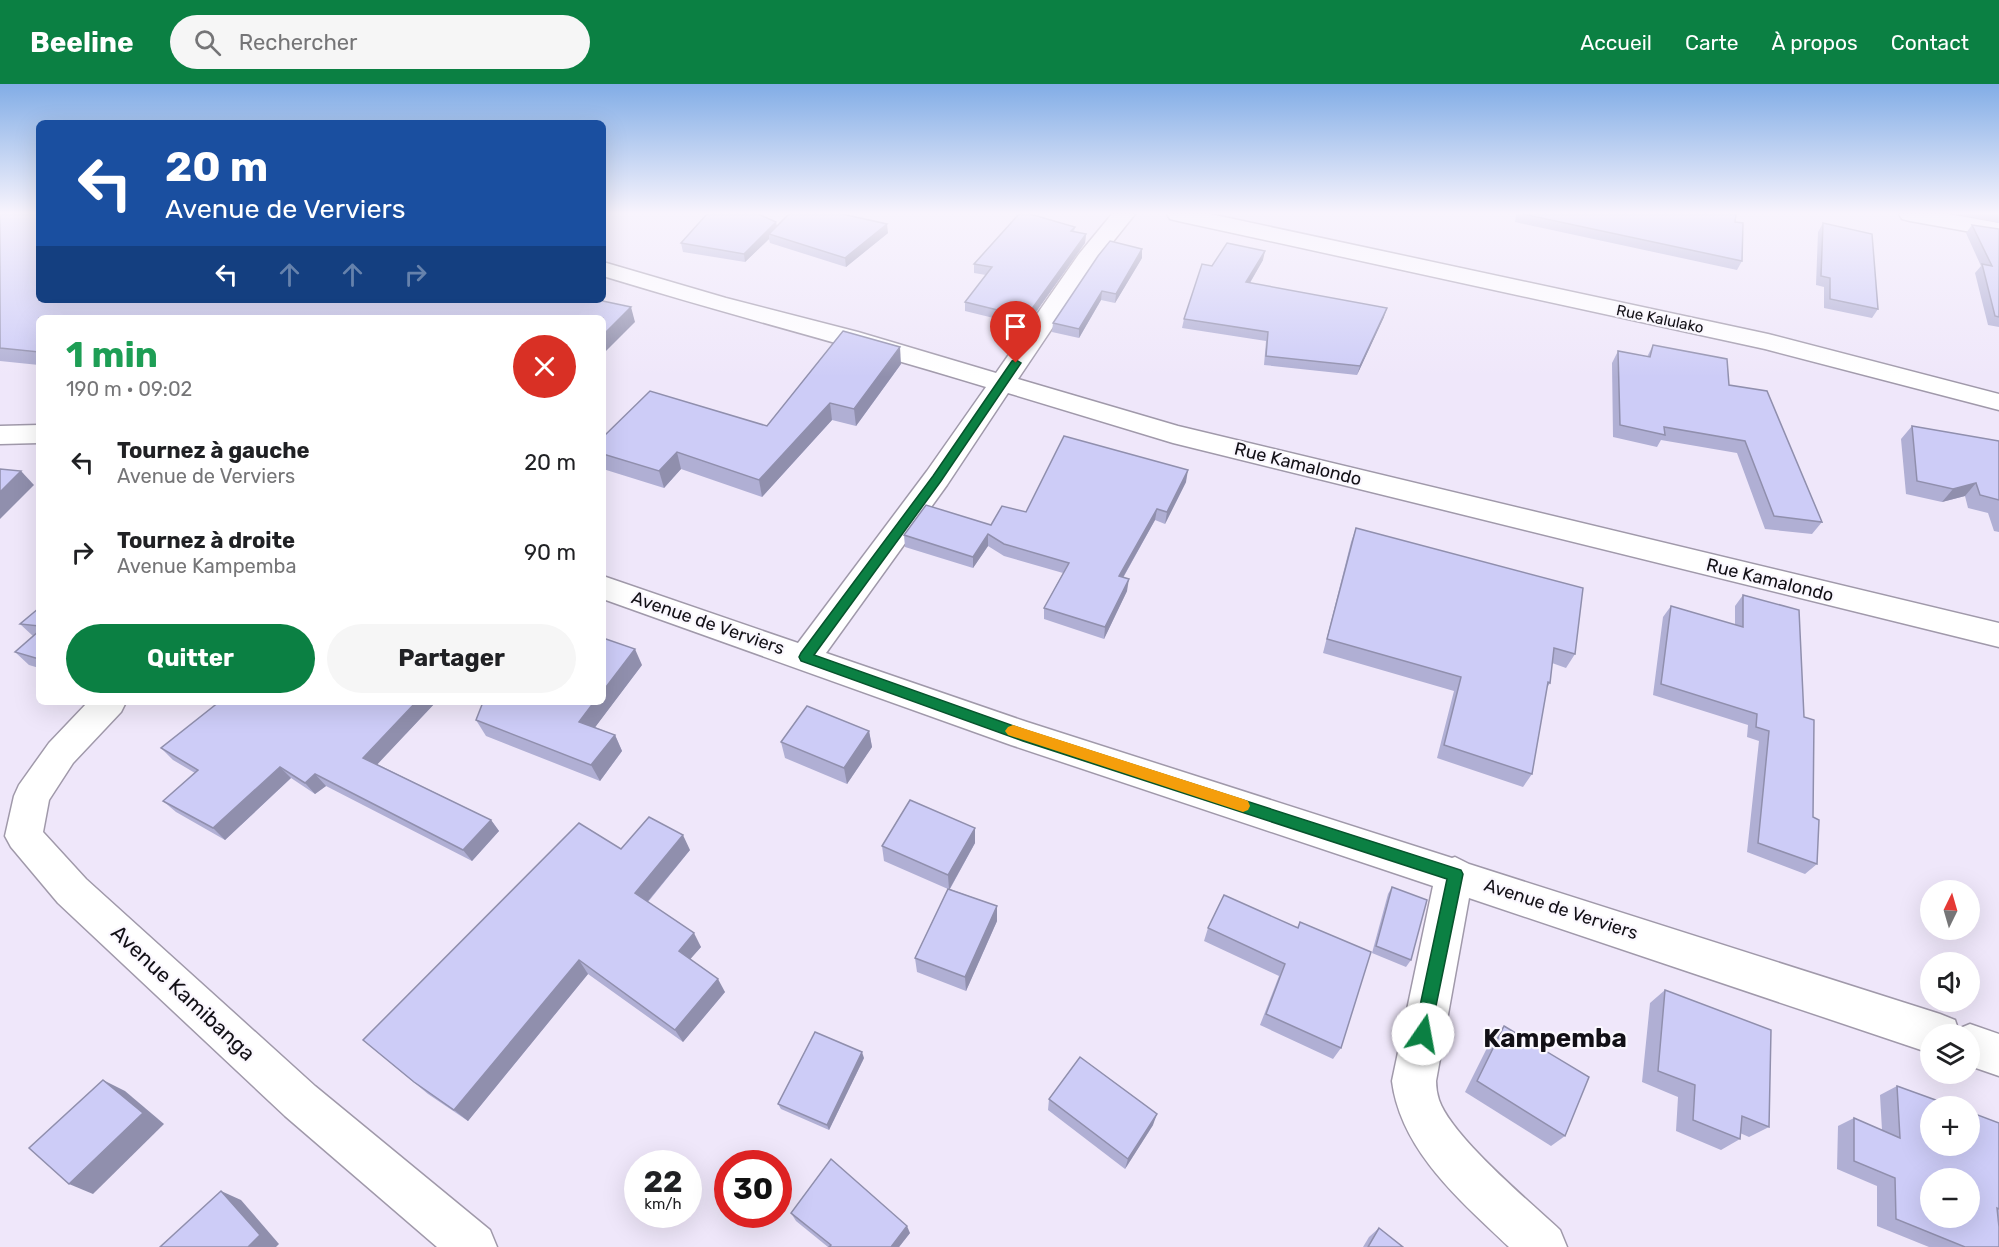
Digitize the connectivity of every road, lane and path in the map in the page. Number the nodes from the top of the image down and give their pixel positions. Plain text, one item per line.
1 (1081, 268) edge
2 (1428, 268) edge
3 (606, 270) edge
4 (1003, 382) junction
5 (1999, 402) edge
6 (36, 434) edge
7 (0, 435) edge
8 (606, 588) edge
9 (1999, 635) edge
10 (805, 657) junction
11 (106, 705) edge
12 (1455, 874) junction
13 (1920, 1028) edge
14 (1980, 1048) edge
15 (1999, 1055) edge
16 (473, 1247) edge
17 (1543, 1247) edge

1 - 4 street
2 - 5 street, Rue Kalulako
3 - 4 street, Rue Kamalondo
4 - 9 street, Rue Kamalondo
4 - 10 street
6 - 7 street
8 - 10 street, Avenue de Verviers
10 - 12 street, Avenue de Verviers
11 - 16 street, Avenue Kamibanga
12 - 13 street, Avenue de Verviers
12 - 17 street
14 - 15 street

